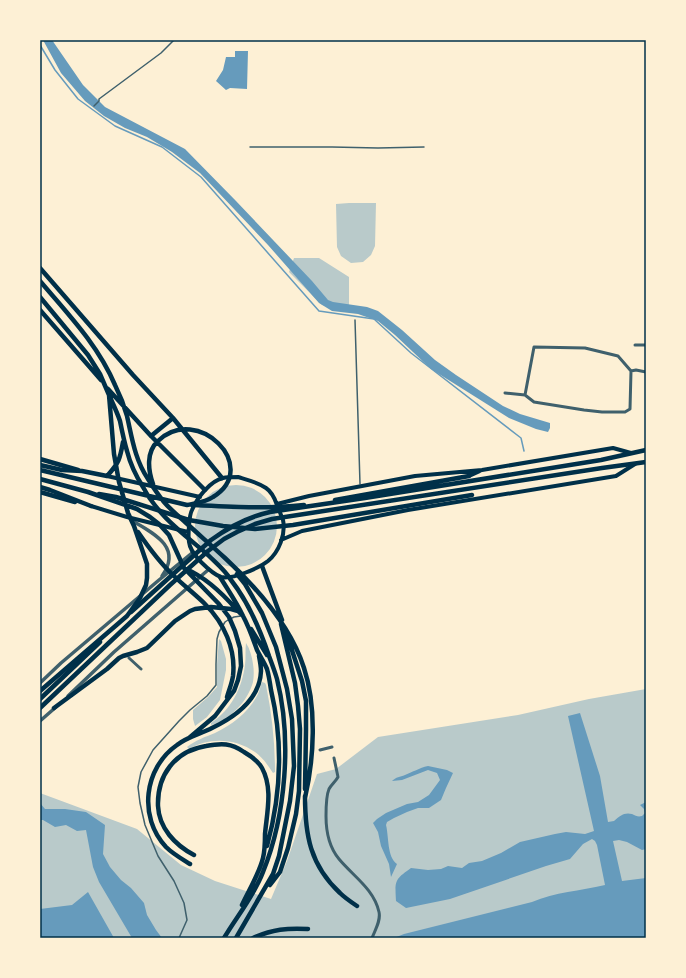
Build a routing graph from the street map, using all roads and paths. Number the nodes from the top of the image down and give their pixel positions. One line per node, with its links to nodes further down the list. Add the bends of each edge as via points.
1 (174, 40): 2 (lane, via 161,53 99,99)
2 (94, 106)
3 (250, 147): 4 (lane)
4 (424, 147)
5 (40, 268): 17 (main road)
6 (40, 281): 34 (main road, via 103,360 121,398 139,464)
7 (40, 296): 15 (main road, via 88,356)
8 (40, 310): 15 (main road)
9 (355, 320): 32 (lane)
10 (635, 345): 11 (street)
11 (646, 345)
12 (631, 372): 13 (street); 16 (street, via 630,409 625,412 602,412 534,402); 16 (street, via 618,356 585,348 534,347)
13 (646, 372)
14 (505, 392): 16 (street)
15 (112, 395): 18 (main road); 28 (main road, via 122,425 124,441 120,458); 45 (main road, via 114,458 128,513); 59 (main road, via 127,452 143,488 165,518 231,579 253,614)
16 (525, 395)
17 (173, 418): 18 (main road); 30 (main road)
18 (151, 436): 35 (main road)
19 (646, 450): 20 (main road)
20 (632, 453): 26 (main road, via 613,448); 63 (main road, via 270,512 244,520 220,533 197,551)
21 (40, 459): 27 (main road)
22 (646, 462): 23 (main road)
23 (635, 463): 40 (main road, via 616,476); 65 (main road, via 326,510 255,524 230,536 208,551)
24 (40, 465): 27 (main road)
25 (40, 470): 42 (main road)
26 (482, 470): 29 (main road); 32 (main road, via 415,476)
27 (82, 471): 28 (main road)
28 (107, 476): 39 (main road)
29 (469, 476): 42 (main road, via 303,505 237,508)
30 (222, 478): 35 (main road); 41 (main road, via 238,477 256,482 267,489)
31 (40, 479): 37 (main road)
32 (360, 486): 41 (main road)
33 (40, 487): 43 (main road)
34 (155, 490): 42 (main road, via 149,468 154,445 173,431 186,429 201,432 225,449 231,466 229,481 213,498); 49 (main road, via 165,503)
35 (205, 490): 39 (main road)
36 (40, 492): 43 (main road)
37 (88, 492): 38 (main road, via 116,497 189,520 255,529); 51 (main road, via 137,509 154,520 169,536)
38 (472, 495): 40 (main road)
39 (200, 497): 46 (main road, via 191,511)
40 (483, 497): 47 (main road, via 302,531)
41 (276, 504): 47 (main road, via 283,520)
42 (187, 505)
43 (91, 506): 44 (main road)
44 (127, 517): 46 (main road); 54 (street, via 156,535 165,545 170,562)
45 (134, 526): 62 (main road, via 147,564 148,578 140,598 126,616); 64 (main road, via 160,562 216,616 227,636 232,651 233,677)
46 (188, 532): 48 (main road, via 188,543)
47 (281, 540): 50 (main road, via 277,550)
48 (192, 553): 52 (main road); 54 (street)
49 (226, 559): 72 (main road, via 284,625 305,668 312,711 310,772); 77 (main road, via 262,613 276,646 292,719 294,766 290,802 273,874)
50 (262, 566): 53 (main road, via 235,577); 55 (main road)
51 (184, 568): 56 (main road, via 212,586); 64 (main road, via 219,604 238,639 241,666 234,691)
52 (208, 570): 53 (main road); 66 (street)
53 (220, 577): 56 (main road)
54 (159, 580): 61 (street)
55 (278, 607): 72 (main road, via 306,701); 77 (main road, via 298,706 299,791 292,833 280,872)
56 (244, 619): 57 (main road); 59 (main road); 66 (main road, via 238,611 231,609 211,607 190,611 175,621 147,648 119,658); 80 (lane, via 234,617 225,622 219,632 216,685 178,721 153,750 141,772 138,786 145,825 158,856 174,881 184,904 187,920)
57 (258, 652): 68 (main road, via 261,675 256,690 247,704 238,714); 74 (main road, via 267,669 279,746 278,786 271,830)
58 (129, 658): 60 (street)
59 (272, 665): 78 (main road, via 281,700 285,741 284,788 274,838 263,872 257,887)
60 (141, 669)
61 (40, 683)
62 (40, 691)
63 (40, 699)
64 (226, 701): 68 (main road, via 215,716)
65 (40, 708)
66 (54, 708): 67 (street)
67 (40, 721)
68 (189, 738): 75 (main road, via 174,747 161,761 150,783 148,800 153,828 158,836 174,854)
69 (332, 747): 70 (street)
70 (320, 750)
71 (334, 758): 84 (street, via 338,777 329,790 327,800 328,837 338,858 368,890 375,902 379,920)
72 (305, 798): 76 (main road, via 306,827 315,859 332,885)
73 (194, 855): 74 (main road, via 169,836 164,827 158,812 160,787 166,771 179,756 199,747 228,744 254,758 265,775 268,794)
74 (263, 858): 78 (main road)
75 (190, 864)
76 (357, 906)
77 (254, 907): 82 (main road)
78 (233, 923): 81 (main road)
79 (308, 929): 83 (main road, via 282,928)
80 (179, 938)
81 (224, 938)
82 (236, 938)
83 (253, 938)
84 (372, 938)

